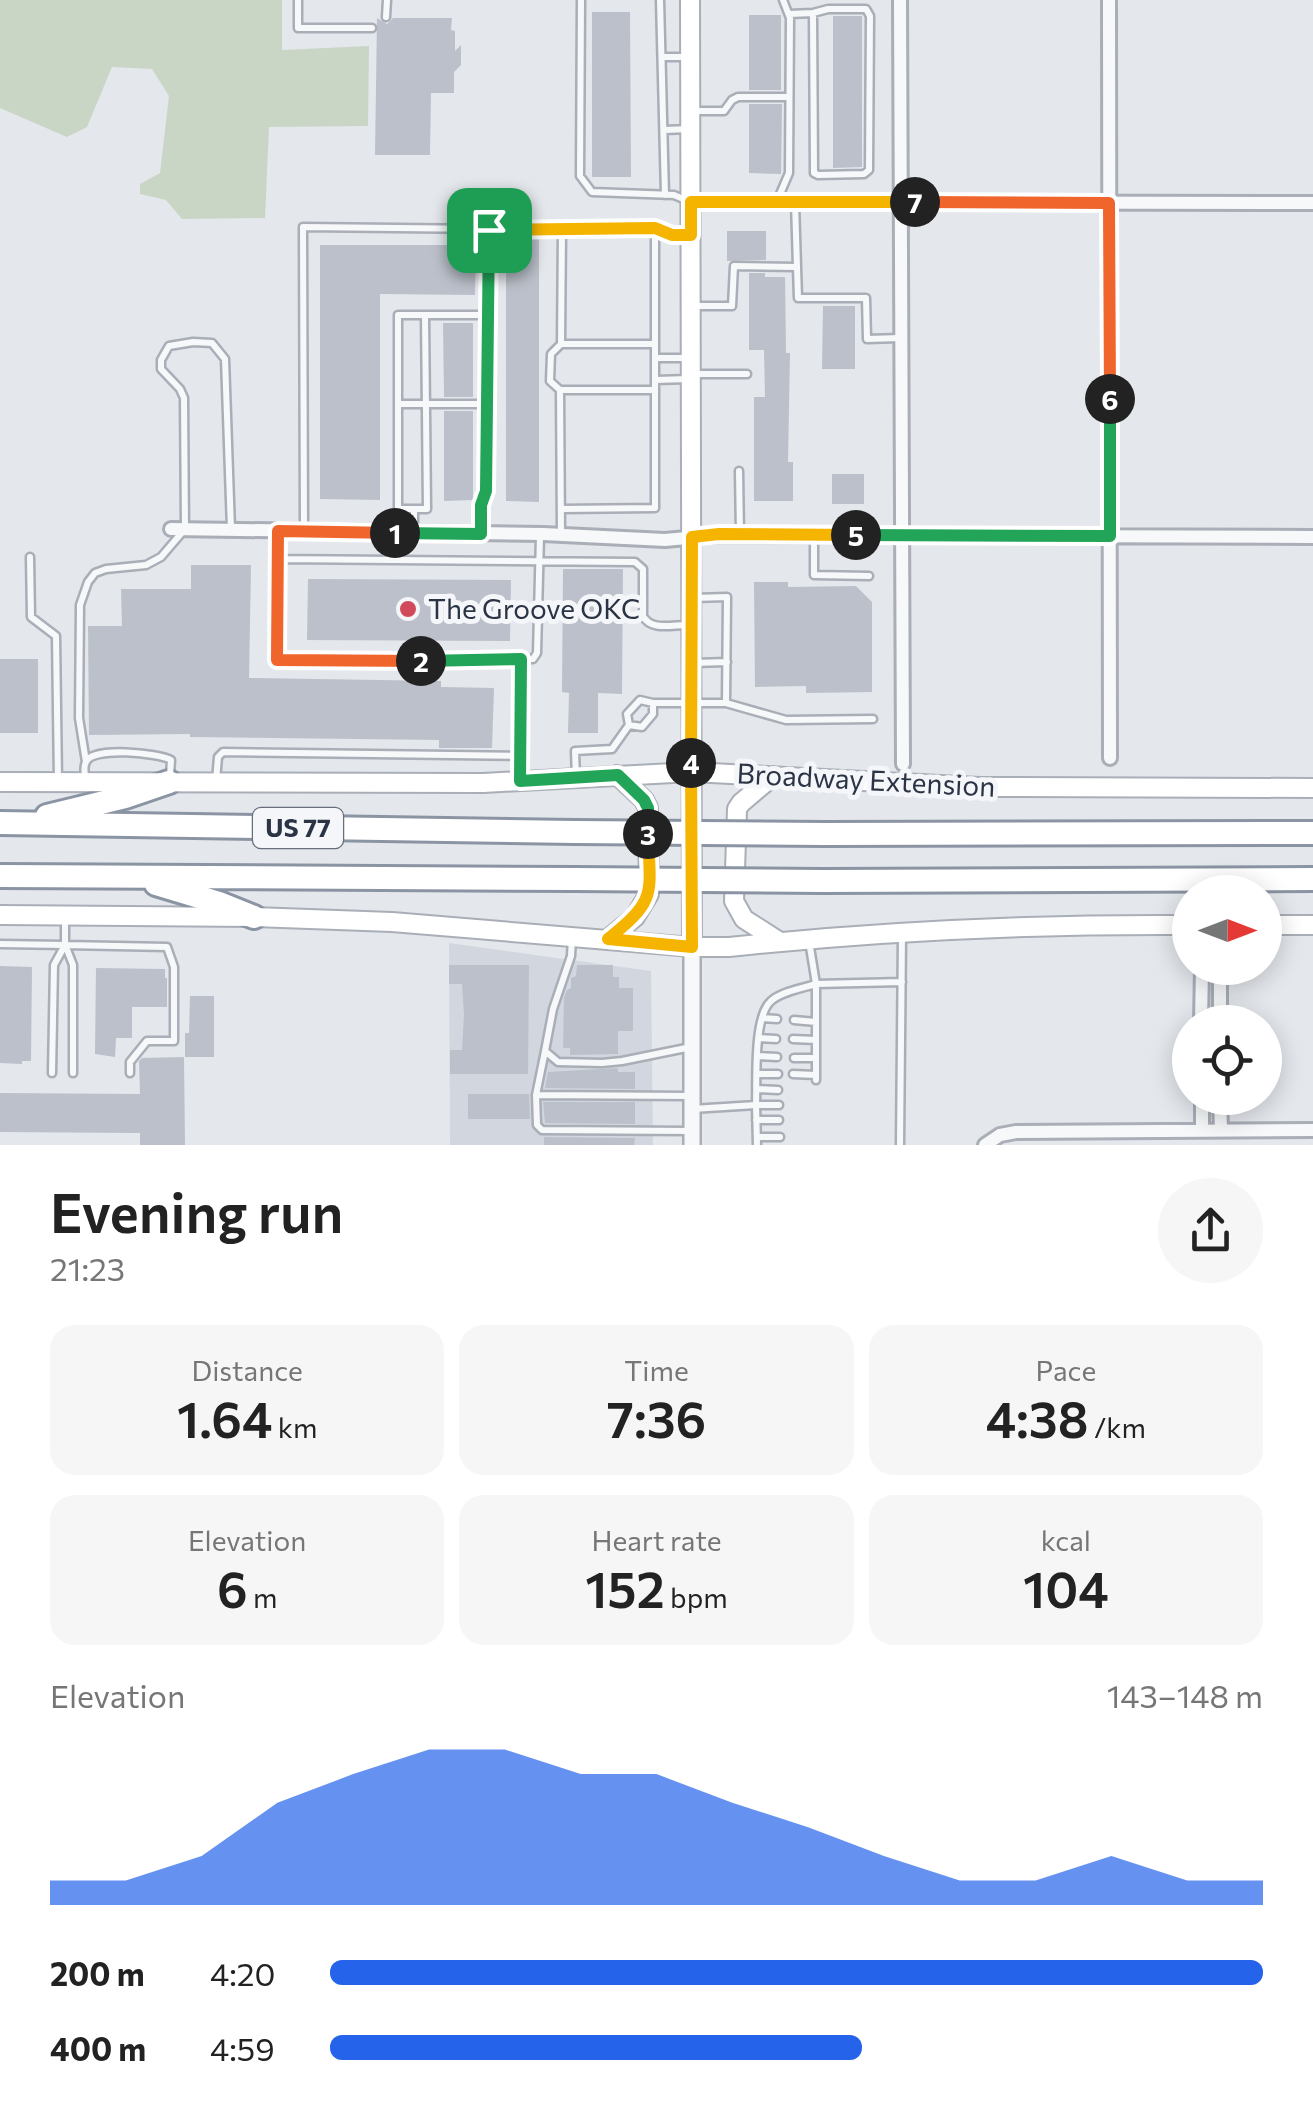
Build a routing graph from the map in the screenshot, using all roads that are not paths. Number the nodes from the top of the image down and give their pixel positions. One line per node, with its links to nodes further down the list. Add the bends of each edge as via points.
1 (298, 0): 13 (lane, via 298,28)
2 (387, 0): 12 (lane)
3 (581, 0): 19 (lane, via 580,176 592,192)
4 (660, 0): 15 (lane)
5 (690, 0): 14 (main road)
6 (782, 0): 11 (lane)
7 (900, 0): 23 (street)
8 (1109, 0): 24 (street)
9 (828, 4): 10 (lane); 10 (lane, via 866,9 870,16 864,174 814,173)
10 (813, 13): 11 (lane)
11 (789, 14): 16 (lane)
12 (386, 17)
13 (372, 28)
14 (690, 56): 15 (lane); 17 (main road)
15 (662, 57): 18 (lane)
16 (790, 97): 17 (lane, via 738,97 724,111); 21 (lane, via 789,173)
17 (690, 120): 18 (lane); 22 (main road)
18 (664, 130): 19 (lane)
19 (665, 195): 22 (lane)
20 (795, 200): 21 (street); 23 (street); 30 (lane)
21 (777, 201): 22 (street)
22 (691, 202): 29 (main road)
23 (902, 202): 24 (street); 34 (street)
24 (1109, 203): 25 (street); 60 (street)
25 (1313, 203)
26 (655, 228): 27 (lane); 29 (lane); 36 (lane)
27 (562, 229): 28 (lane); 35 (lane)
28 (489, 230): 33 (lane); 52 (lane, via 303,227)
29 (691, 235): 31 (main road)
30 (797, 266): 31 (lane, via 734,266 732,306); 34 (lane, via 798,298 866,298 867,340)
31 (691, 306): 38 (main road)
32 (425, 315): 33 (lane); 43 (lane, via 398,315); 44 (lane)
33 (489, 315): 45 (lane)
34 (902, 338): 59 (street)
35 (561, 344): 36 (lane); 41 (lane, via 551,354 550,381)
36 (655, 344): 37 (lane)
37 (655, 358): 38 (lane); 40 (lane)
38 (691, 370): 39 (lane); 40 (lane); 61 (main road)
39 (747, 374)
40 (655, 380): 42 (lane)
41 (560, 390): 42 (lane); 48 (lane)
42 (655, 390): 48 (lane, via 655,508)
43 (398, 404): 44 (lane); 47 (lane, via 398,510)
44 (426, 404): 45 (lane); 47 (lane, via 427,509)
45 (488, 404): 54 (lane)
46 (739, 471): 57 (lane)
47 (414, 509): 53 (lane)
48 (561, 510): 56 (lane)
49 (178, 529): 50 (street); 50 (lane, via 184,398 161,360 168,346 193,342 212,343 225,360); 79 (lane, via 160,557 106,569 88,582 80,605 79,718)
50 (231, 530): 51 (street)
51 (278, 531): 52 (street); 64 (lane)
52 (304, 532): 53 (street)
53 (414, 533): 54 (street)
54 (481, 534): 55 (street)
55 (540, 534): 56 (street); 65 (lane)
56 (561, 535): 61 (street)
57 (740, 535): 58 (street); 61 (street)
58 (814, 535): 59 (street); 66 (lane, via 814,575)
59 (902, 536): 60 (street); 80 (street)
60 (1110, 536): 62 (street); 78 (street)
61 (692, 537): 67 (main road)
62 (1313, 537)
63 (30, 557): 87 (lane, via 31,617 56,636)
64 (278, 559): 65 (lane); 69 (lane, via 277,660)
65 (539, 561): 68 (lane, via 636,562 646,622); 69 (lane, via 537,654)
66 (868, 576)
67 (692, 598): 68 (main road); 71 (lane, via 727,596)
68 (692, 624): 70 (main road)
69 (521, 659): 77 (lane)
70 (692, 662): 71 (lane); 72 (main road)
71 (727, 662): 74 (lane)
72 (691, 702): 73 (lane); 74 (lane); 81 (main road)
73 (653, 703): 76 (lane, via 654,714 642,727); 76 (lane, via 640,700 627,714)
74 (726, 703): 75 (lane, via 786,720)
75 (873, 719)
76 (629, 725): 84 (lane, via 612,748 575,751)
77 (520, 756): 85 (lane); 90 (lane, via 223,752)
78 (1110, 758)
79 (86, 762): 88 (lane); 89 (lane, via 101,753 158,754 171,760)
80 (902, 764)
81 (692, 772): 82 (main road, Broadway Extension); 83 (main road, Broadway Extension); 110 (main road)
82 (618, 775): 84 (main road, Broadway Extension); 105 (main road, via 648,808 650,894 636,918)
83 (774, 776): 91 (main road, Broadway Extension, via 979,787); 107 (main road, via 737,810 734,901 744,918)
84 (576, 778): 85 (main road, Broadway Extension)
85 (520, 781): 90 (main road, Broadway Extension)
86 (0, 782): 87 (main road, Broadway Extension)
87 (58, 782): 88 (main road, Broadway Extension)
88 (85, 782): 89 (main road, Broadway Extension)
89 (169, 782): 90 (main road, Broadway Extension); 92 (highway)
90 (216, 783)
91 (1313, 788)
92 (11, 823): 93 (highway, Broadway Extension / US 77, bridge)
93 (1313, 833)
94 (0, 876): 95 (highway, US 77)
95 (134, 877): 96 (highway, US 77, bridge); 99 (highway)
96 (1313, 878)
97 (0, 916): 98 (main road)
98 (66, 916): 99 (main road); 109 (lane)
99 (254, 918): 104 (main road)
100 (1172, 924): 103 (main road)
101 (1282, 924): 102 (main road)
102 (1313, 925)
103 (902, 932): 106 (main road); 111 (lane)
104 (572, 936): 105 (main road); 122 (lane)
105 (608, 939): 110 (main road)
106 (808, 939): 107 (main road); 112 (lane)
107 (780, 942): 110 (main road)
108 (0, 944): 109 (lane)
109 (65, 946): 127 (lane, via 54,965); 128 (lane, via 74,965); 129 (lane, via 167,947 174,967 174,1041 147,1040 130,1062)
110 (692, 947): 121 (street)
111 (902, 982): 112 (lane); 149 (lane)
112 (816, 984): 113 (lane, via 773,998); 116 (lane)
113 (762, 1018): 114 (lane); 117 (lane)
114 (777, 1019)
115 (794, 1020): 116 (lane)
116 (816, 1022): 120 (lane)
117 (759, 1038): 118 (lane); 123 (lane)
118 (776, 1038)
119 (792, 1038): 120 (lane)
120 (816, 1040): 126 (lane)
121 (692, 1047): 122 (lane, via 602,1063 558,1062); 136 (street)
122 (545, 1051): 135 (lane)
123 (758, 1056): 124 (lane); 130 (lane)
124 (777, 1057)
125 (794, 1058): 126 (lane)
126 (816, 1058): 132 (lane, via 816,1077)
127 (52, 1073)
128 (72, 1073)
129 (130, 1073)
130 (757, 1074): 131 (lane); 133 (lane)
131 (778, 1074)
132 (793, 1074)
133 (757, 1090): 134 (lane); 137 (lane)
134 (778, 1090)
135 (536, 1095): 136 (lane); 147 (lane, via 536,1125 542,1130)
136 (692, 1102): 137 (lane); 147 (street)
137 (756, 1105): 138 (lane); 141 (lane)
138 (779, 1106)
139 (1202, 1115): 143 (street)
140 (1220, 1115): 144 (street)
141 (756, 1120): 142 (lane); 148 (lane)
142 (779, 1120)
143 (1202, 1130): 144 (street); 150 (street, via 1016,1132)
144 (1220, 1130): 145 (street)
145 (1313, 1130)
146 (780, 1137): 148 (lane)
147 (692, 1138)
148 (757, 1141)
149 (900, 1145)
150 (985, 1145)

